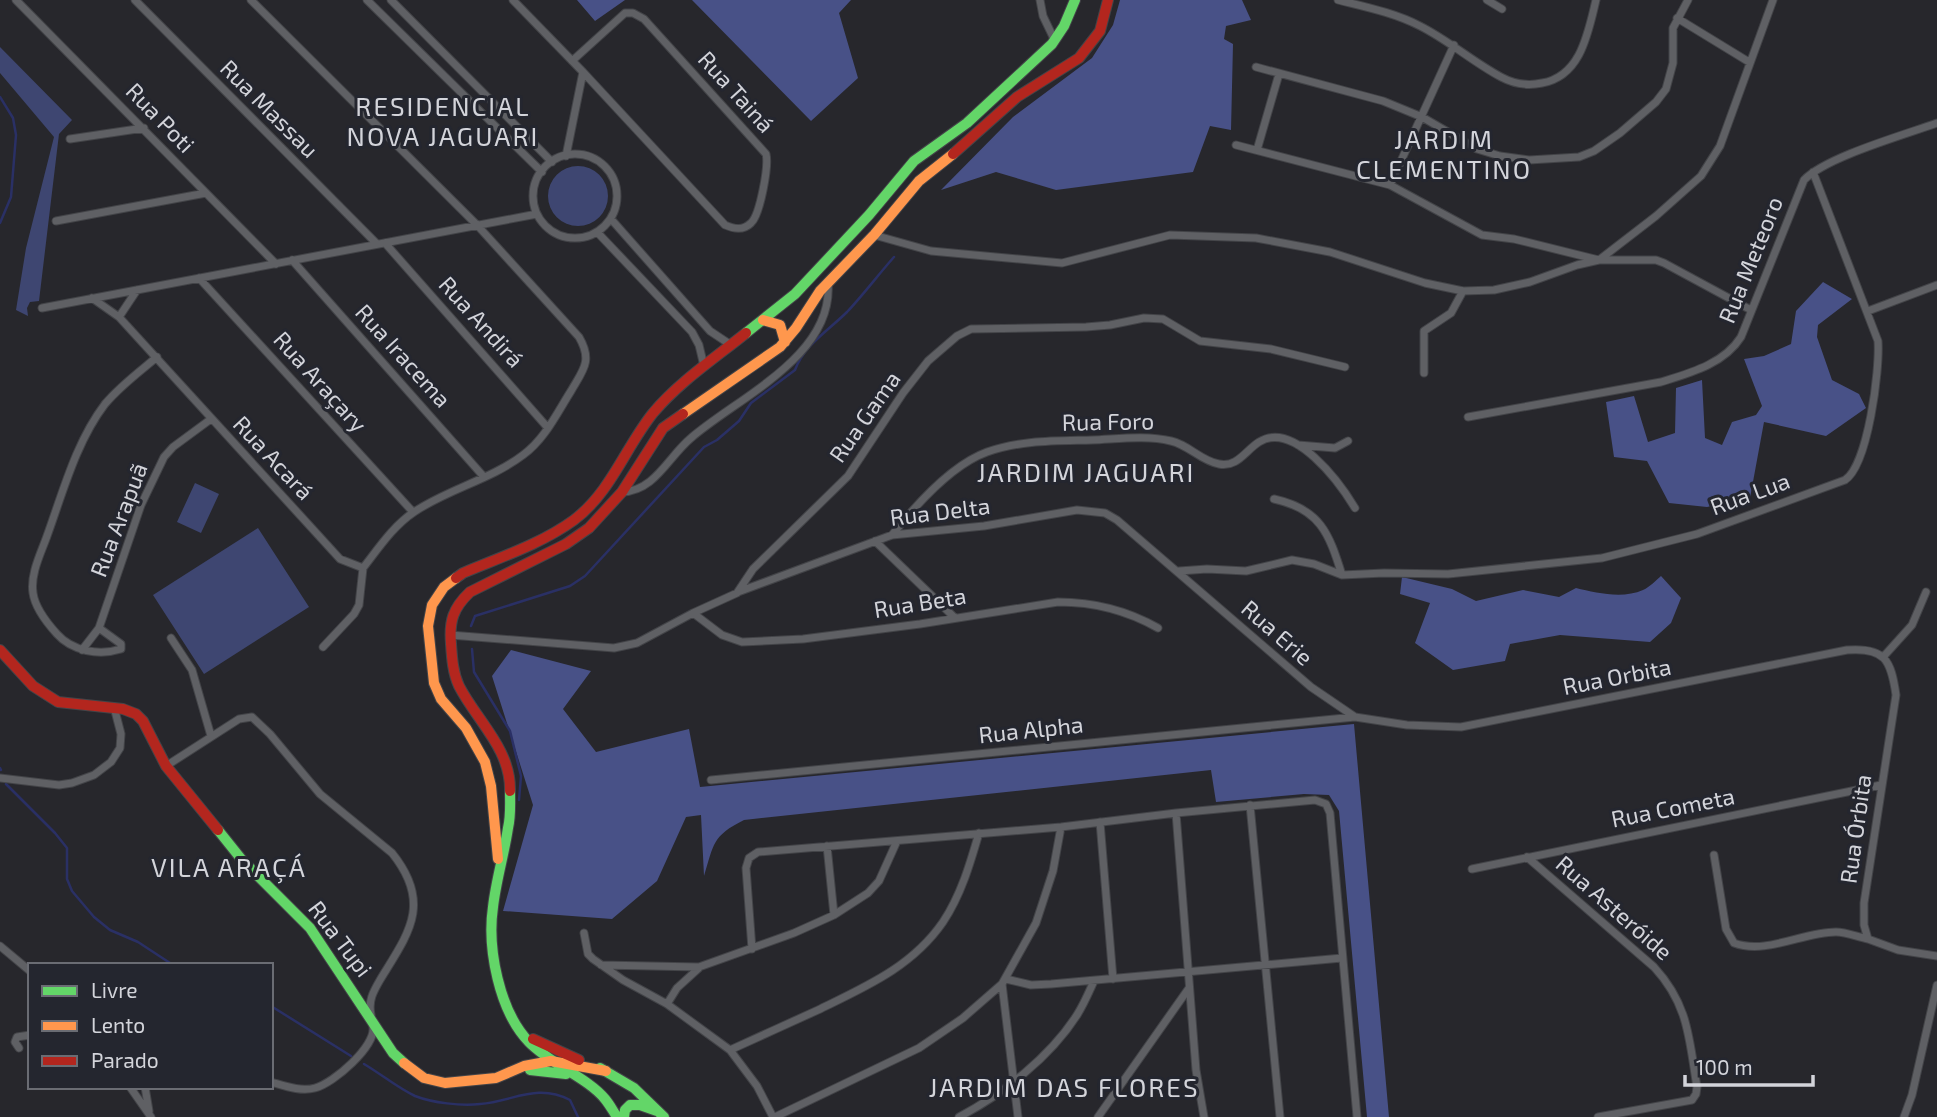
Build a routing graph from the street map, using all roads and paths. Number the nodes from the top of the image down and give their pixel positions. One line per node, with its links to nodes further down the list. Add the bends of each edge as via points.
1 (16, 0): 28 (street, Rua Poti)
2 (135, 0): 46 (street, Rua Massau)
3 (251, 0): 43 (street)
4 (367, 0): 20 (street)
5 (391, 0): 17 (street)
6 (513, 0): 21 (street)
7 (1040, 0): 18 (street)
8 (1075, 0): 18 (main road)
9 (1338, 0): 19 (street, via 1400,17)
10 (1487, 0): 15 (street)
11 (1596, 0): 19 (street, via 1582,50 1563,76 1553,81 1513,82)
12 (1688, 0): 16 (street)
13 (1773, 0): 22 (street)
14 (1107, 1): 37 (main road, via 1100,32 1079,58 1017,97)
15 (1502, 9)
16 (1677, 18): 22 (street); 26 (street, via 1672,38 1674,63 1666,89 1620,134 1579,157 1529,160 1500,156 1477,149)
17 (430, 39): 20 (street); 33 (street)
18 (1055, 41): 34 (main road, via 967,123)
19 (1454, 45): 26 (street)
20 (418, 51): 35 (street)
21 (572, 61): 24 (street); 24 (street, Rua Tainá, via 625,13 644,19 766,154 766,174 750,224 734,229 726,225)
22 (1749, 62): 48 (street, via 1720,146 1701,176)
23 (1256, 67): 25 (street)
24 (583, 72): 32 (street)
25 (1279, 74): 26 (street, via 1383,101); 31 (street)
26 (1422, 117): 38 (street)
27 (1937, 123): 36 (street)
28 (144, 128): 29 (street); 39 (street, Rua Poti)
29 (70, 139)
30 (1236, 145): 31 (street)
31 (1257, 150): 38 (street)
32 (566, 156): 33 (street); 41 (street, via 590,158 610,172 617,195)
33 (552, 162): 35 (street)
34 (906, 169): 37 (main road); 60 (main road, via 795,294)
35 (542, 172): 40 (street, via 534,192)
36 (1813, 172): 57 (street, Rua Meteoro, via 1802,184); 58 (street, Rua Lua)
37 (919, 181): 45 (main road)
38 (1390, 185): 48 (street, via 1482,235)
39 (206, 193): 42 (street); 49 (street, Rua Poti)
40 (537, 214): 43 (street); 44 (street, via 563,236 587,237)
41 (611, 219): 44 (street); 62 (street, via 710,331)
42 (56, 221)
43 (477, 225): 46 (street); 71 (street, via 586,348 584,369)
44 (597, 232): 64 (street, via 692,332)
45 (874, 235): 51 (main road); 54 (street, via 931,251 1062,263 1170,235 1256,237 1331,252)
46 (381, 244): 47 (street); 71 (street, Rua Andirá)
47 (292, 260): 49 (street); 74 (street, Rua Iracema)
48 (1599, 260): 54 (street, via 1530,282); 57 (street, via 1656,260)
49 (275, 264): 50 (street)
50 (199, 278): 53 (street); 78 (street, Rua Araçary)
51 (828, 282): 61 (main road); 75 (street, via 829,298 804,349 751,395 688,439 643,488)
52 (1937, 285): 58 (street)
53 (137, 290): 55 (street); 59 (street)
54 (1463, 291): 66 (street, via 1451,313 1424,331)
55 (92, 298): 56 (street); 59 (street, Rua Acará)
56 (42, 308)
57 (1751, 310): 69 (street, Rua Meteoro, via 1741,337 1728,354 1687,374)
58 (1868, 312): 83 (street, Rua Lua, via 1878,341 1878,370 1863,453 1845,480 1697,534 1602,558 1480,572)
59 (119, 317): 63 (street, Rua Acará)
60 (763, 320): 61 (main road, via 779,324); 62 (main road)
61 (785, 342): 68 (main road)
62 (731, 345): 64 (main road)
63 (157, 357): 70 (street, Rua Acará); 96 (street, via 115,394 93,423 69,473 35,572 33,596 39,609 64,641)
64 (704, 366): 67 (main road)
65 (1345, 367): 85 (street, Rua Gama, via 1271,349 1200,341 1163,319 1086,327 971,330 928,361 848,476 753,569)
66 (1424, 373)
67 (669, 395): 68 (main road, via 673,409); 86 (main road, via 650,416 603,492 575,519 542,540 463,573 444,587)
68 (684, 412): 75 (main road, via 660,432)
69 (1468, 417)
70 (211, 419): 81 (street, Rua Acará, via 340,559); 90 (street, Rua Arapuã, via 164,457 141,505)
71 (548, 428): 74 (street, via 524,455)
72 (1348, 441): 73 (street, via 1335,448)
73 (1296, 444): 77 (street, via 1327,470); 79 (street, Rua Foro, via 1267,438 1239,460 1224,465 1173,441 1158,439 1070,440 1005,447 973,459 947,478)
74 (484, 477): 78 (street)
75 (622, 492): 87 (main road, via 589,528 470,592)
76 (1274, 499): 83 (street, via 1301,508 1326,531)
77 (1354, 508)
78 (413, 512): 81 (street)
79 (891, 535): 80 (street, Rua Delta); 82 (street, Rua Delta, via 1094,510 1117,520)
80 (875, 541): 85 (street, Rua Delta); 89 (street)
81 (363, 568): 94 (street, via 359,605)
82 (1179, 571): 83 (street, via 1246,571 1292,560); 101 (street, Rua Erie, via 1304,681)
83 (1342, 575)
84 (1926, 592): 97 (street, via 1912,625)
85 (737, 593): 88 (street, Rua Gama)
86 (432, 605): 87 (main road, via 447,603); 99 (main road, via 428,635)
87 (453, 613): 92 (main road)
88 (693, 613): 89 (street, Rua Beta, via 722,635 742,642 803,639); 92 (street, Rua Gama, via 637,643 614,648)
89 (956, 618): 91 (street, Rua Beta, via 1058,601 1079,602 1142,618)
90 (99, 628): 96 (street, Rua Arapuã); 96 (street, via 122,648)
91 (1158, 628)
92 (450, 635): 98 (main road)
93 (171, 638): 102 (street, via 192,670)
94 (323, 647)
95 (0, 650): 100 (main road, Rua Tupi, via 33,686 58,702)
96 (82, 650)
97 (1884, 656): 101 (street, Rua Orbita, via 1865,649 1847,650 1461,727); 106 (street, Rua Órbita, via 1896,695)
98 (453, 669): 99 (main road, via 444,676); 116 (main road, via 465,698 501,750 510,785 509,826)
99 (433, 672): 116 (main road, via 441,699 466,728 485,762)
100 (114, 707): 103 (main road, Rua Tupi, via 143,721); 104 (street, via 120,748 94,775 59,785)
101 (1355, 717): 105 (street, Rua Alpha)
102 (211, 736): 103 (street); 136 (street, via 239,719 256,720 320,794 400,863 413,895 414,913 370,999)
103 (166, 766): 136 (main road, Rua Tupi, via 242,860 310,928)
104 (0, 778)
105 (711, 780)
106 (1881, 785): 115 (street, Rua Cometa); 120 (street, Rua Órbita, via 1864,903)
107 (1250, 805): 108 (street); 124 (street, via 1315,800 1328,808); 126 (street)
108 (1176, 813): 109 (street); 129 (street)
109 (1100, 822): 110 (street); 130 (street)
110 (1061, 827): 111 (street); 131 (street, via 1036,922)
111 (979, 833): 112 (street); 140 (street, via 964,883 945,919 903,965)
112 (897, 841): 113 (street); 118 (street, via 879,881)
113 (827, 846): 118 (street); 122 (street, via 758,852 749,858)
114 (1714, 855): 120 (street, via 1726,929 1734,943 1771,944 1834,932)
115 (1527, 857): 117 (street, Rua Cometa); 161 (street, Rua Asteróide, via 1654,967 1683,1012 1697,1087 1692,1100)
116 (499, 866): 138 (main road, via 492,910 493,947 500,989)
117 (1472, 869)
118 (834, 915): 122 (street)
119 (584, 933): 125 (street, via 589,956)
120 (1868, 939): 123 (street, via 1898,950)
121 (0, 946): 128 (street)
122 (752, 949): 127 (street)
123 (1937, 956)
124 (1342, 958): 126 (street); 160 (street)
125 (600, 965): 127 (street); 135 (street)
126 (1267, 965): 129 (street); 159 (street)
127 (699, 967): 135 (street)
128 (28, 969)
129 (1189, 973): 130 (street); 134 (street)
130 (1113, 979): 132 (street)
131 (1004, 981): 132 (street, via 1031,985); 147 (street); 154 (street, via 964,1018 919,1048)
132 (1094, 981): 147 (street, via 1064,1032)
133 (1937, 985): 162 (street)
134 (1189, 988): 157 (street); 158 (street)
135 (667, 1004): 140 (street)
136 (373, 1021): 144 (main road, Rua Tupi, via 393,1053 424,1078 466,1083); 146 (street, via 374,1035 369,1042 342,1073 325,1084 303,1089)
137 (28, 1035): 139 (street, via 17,1037)
138 (523, 1035): 141 (main road); 142 (main road, via 530,1051 530,1061); 143 (main road)
139 (19, 1048)
140 (730, 1050): 154 (street)
141 (551, 1061): 142 (main road, Rua Tupi); 143 (main road); 145 (main road)
142 (524, 1066): 144 (main road, Rua Tupi)
143 (606, 1071): 150 (main road)
144 (510, 1074): 145 (main road, via 547,1070)
145 (570, 1075): 152 (main road, via 599,1093)
146 (273, 1082)
147 (1013, 1082): 155 (street); 156 (street)
148 (131, 1089): 151 (street)
149 (145, 1089): 151 (street)
150 (662, 1114): 153 (main road, via 630,1104)
151 (150, 1116)
152 (617, 1117)
153 (624, 1117)
154 (774, 1117)
155 (959, 1117)
156 (1018, 1117)
157 (1098, 1117)
158 (1204, 1117)
159 (1280, 1117)
160 (1357, 1117)
161 (1598, 1117)
162 (1904, 1117)

